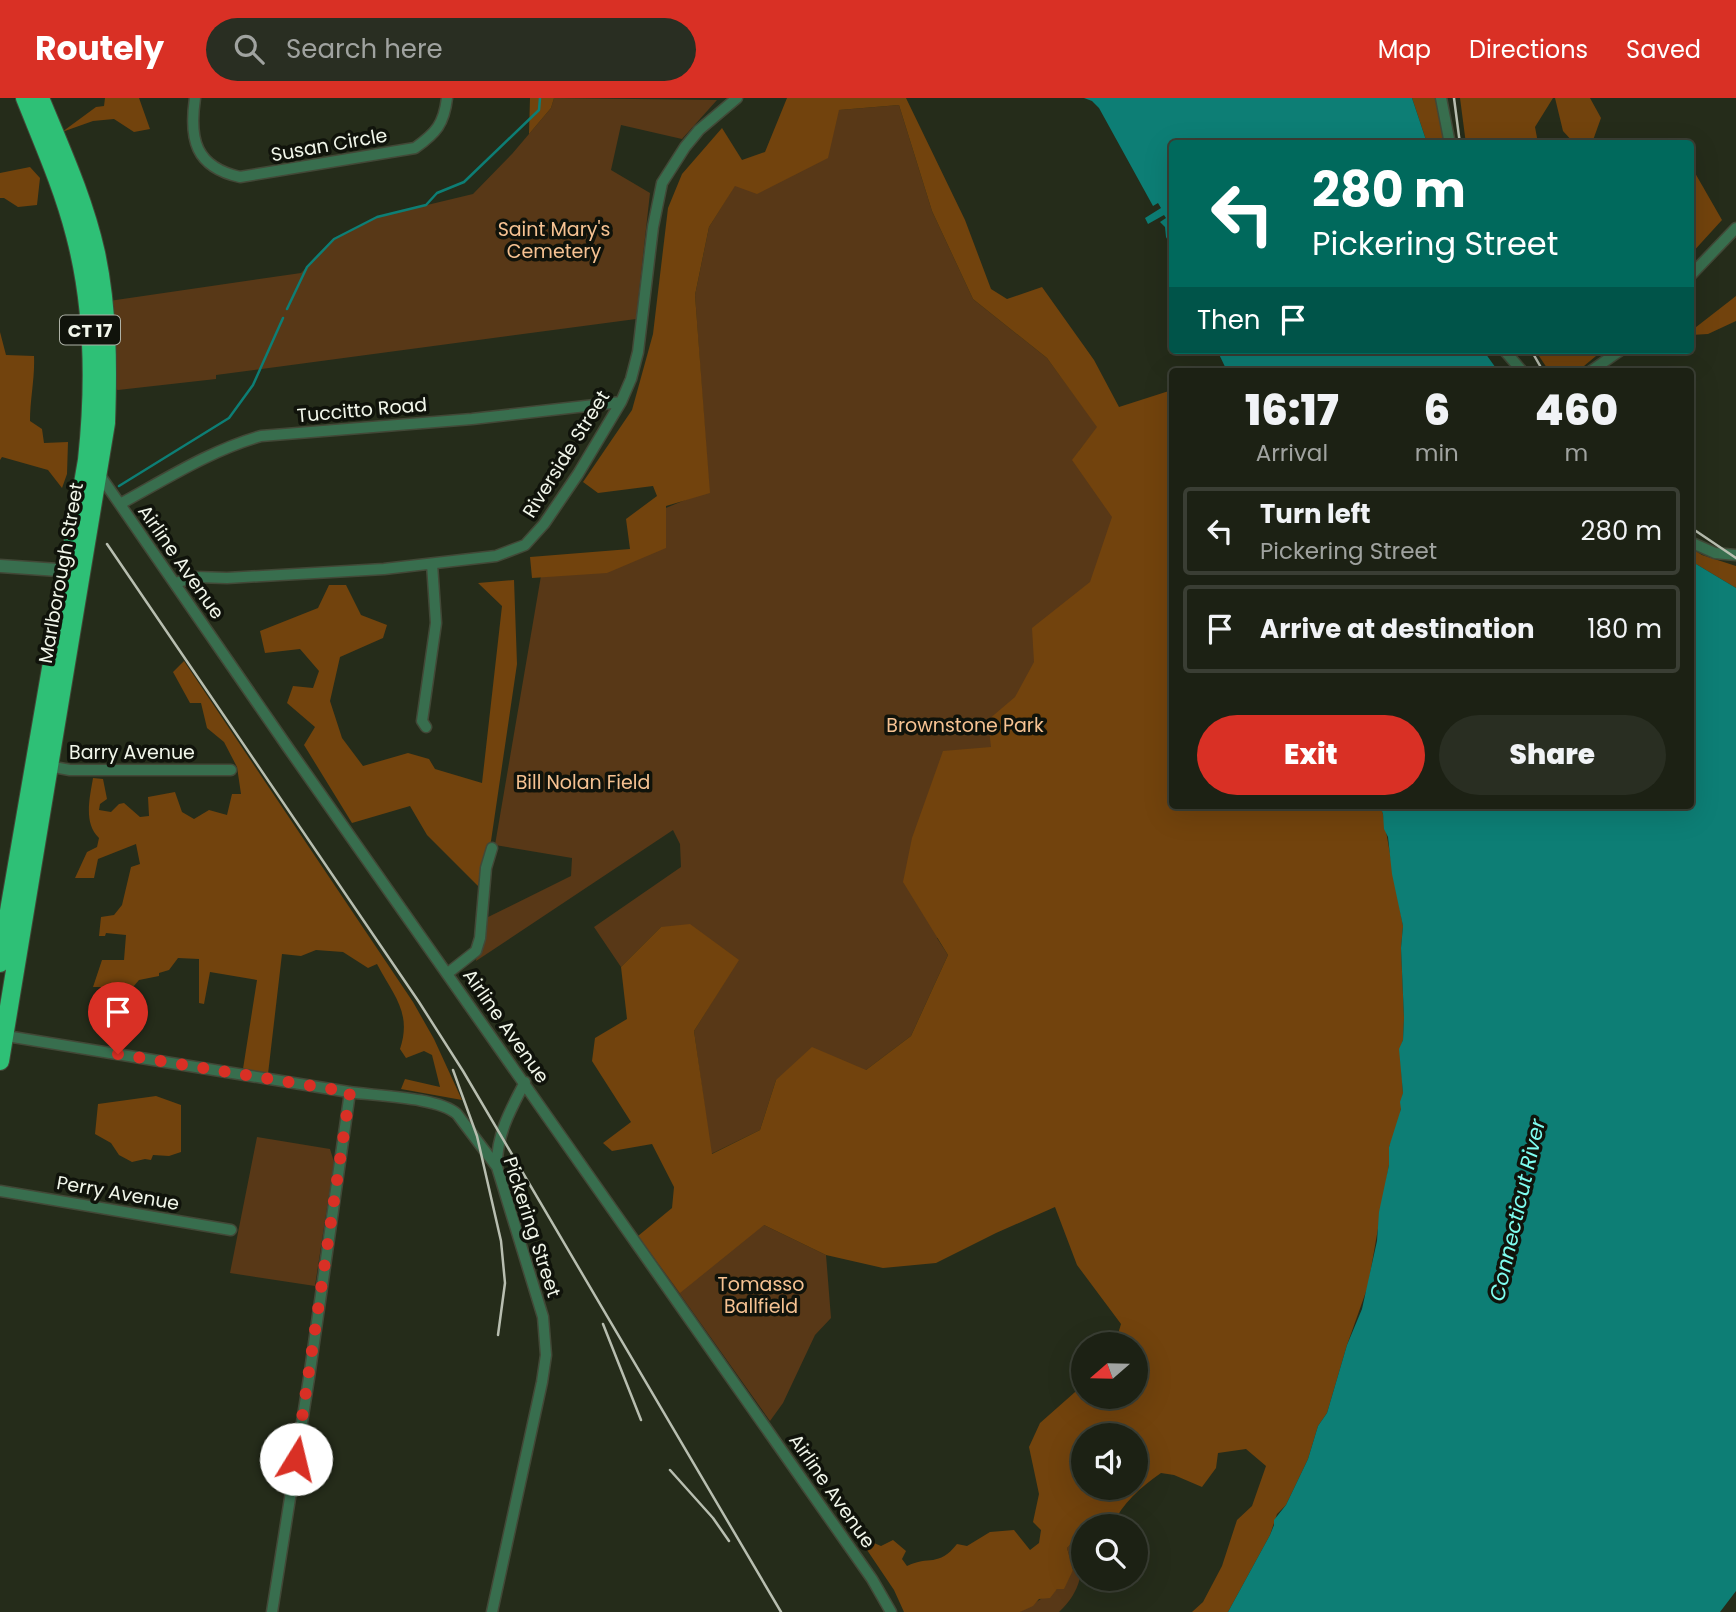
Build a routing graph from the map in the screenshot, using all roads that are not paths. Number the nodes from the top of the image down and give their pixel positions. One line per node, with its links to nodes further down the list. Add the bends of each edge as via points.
1 (25, 98): 15 (highway, Marlborough Street / CT 17, via 65,201 83,274 93,381)
2 (40, 98): 15 (highway, Marlborough Street / CT 17, via 76,186 99,272 108,380 106,424)
3 (195, 98): 4 (street, Susan Circle, via 191,123 197,148 223,173 240,177 415,148 431,137 444,117)
4 (447, 98)
5 (737, 98): 14 (street, Riverside Street, via 685,146 663,183 638,352)
6 (1441, 98): 7 (street)
7 (1449, 140)
8 (1736, 228): 9 (street)
9 (1694, 272)
10 (1507, 354): 12 (street)
11 (1615, 354): 13 (street)
12 (1519, 368)
13 (1595, 368)
14 (621, 402): 16 (street, Tuccitto Road, via 261,436 234,443); 19 (street, Riverside Street, via 571,484 525,545 496,556)
15 (92, 473): 16 (street, Airline Avenue); 21 (highway, Marlborough Street / CT 17)
16 (120, 504): 22 (street, Airline Avenue)
17 (1694, 543): 18 (street, via 1716,553)
18 (1736, 555)
19 (432, 564): 22 (street, Riverside Street, via 227,579 195,577); 23 (street, via 436,623 422,716)
20 (0, 566): 21 (street)
21 (75, 571): 24 (highway, Marlborough Street / CT 17)
22 (175, 583): 29 (street, Airline Avenue)
23 (426, 727)
24 (42, 765): 25 (street, Barry Avenue, via 70,770); 27 (highway, Marlborough Street / CT 17)
25 (231, 770)
26 (492, 848): 29 (street, via 476,951)
27 (15, 878): 28 (highway, Marlborough Street / CT 17); 30 (highway, Marlborough Street / CT 17)
28 (0, 963)
29 (448, 974): 32 (street, Airline Avenue)
30 (2, 1035): 31 (highway, Marlborough Street / CT 17); 33 (street, Pickering Street)
31 (0, 1061)
32 (525, 1082): 34 (street); 41 (street, Airline Avenue)
33 (350, 1092): 35 (street, Pickering Street, via 441,1105 457,1114); 39 (street)
34 (500, 1133): 35 (street); 36 (street)
35 (475, 1137): 36 (street, Pickering Street)
36 (497, 1167): 40 (street, Pickering Street, via 542,1317 546,1356)
37 (0, 1191): 38 (street, Perry Avenue)
38 (231, 1230)
39 (272, 1612)
40 (492, 1612)
41 (891, 1612)

